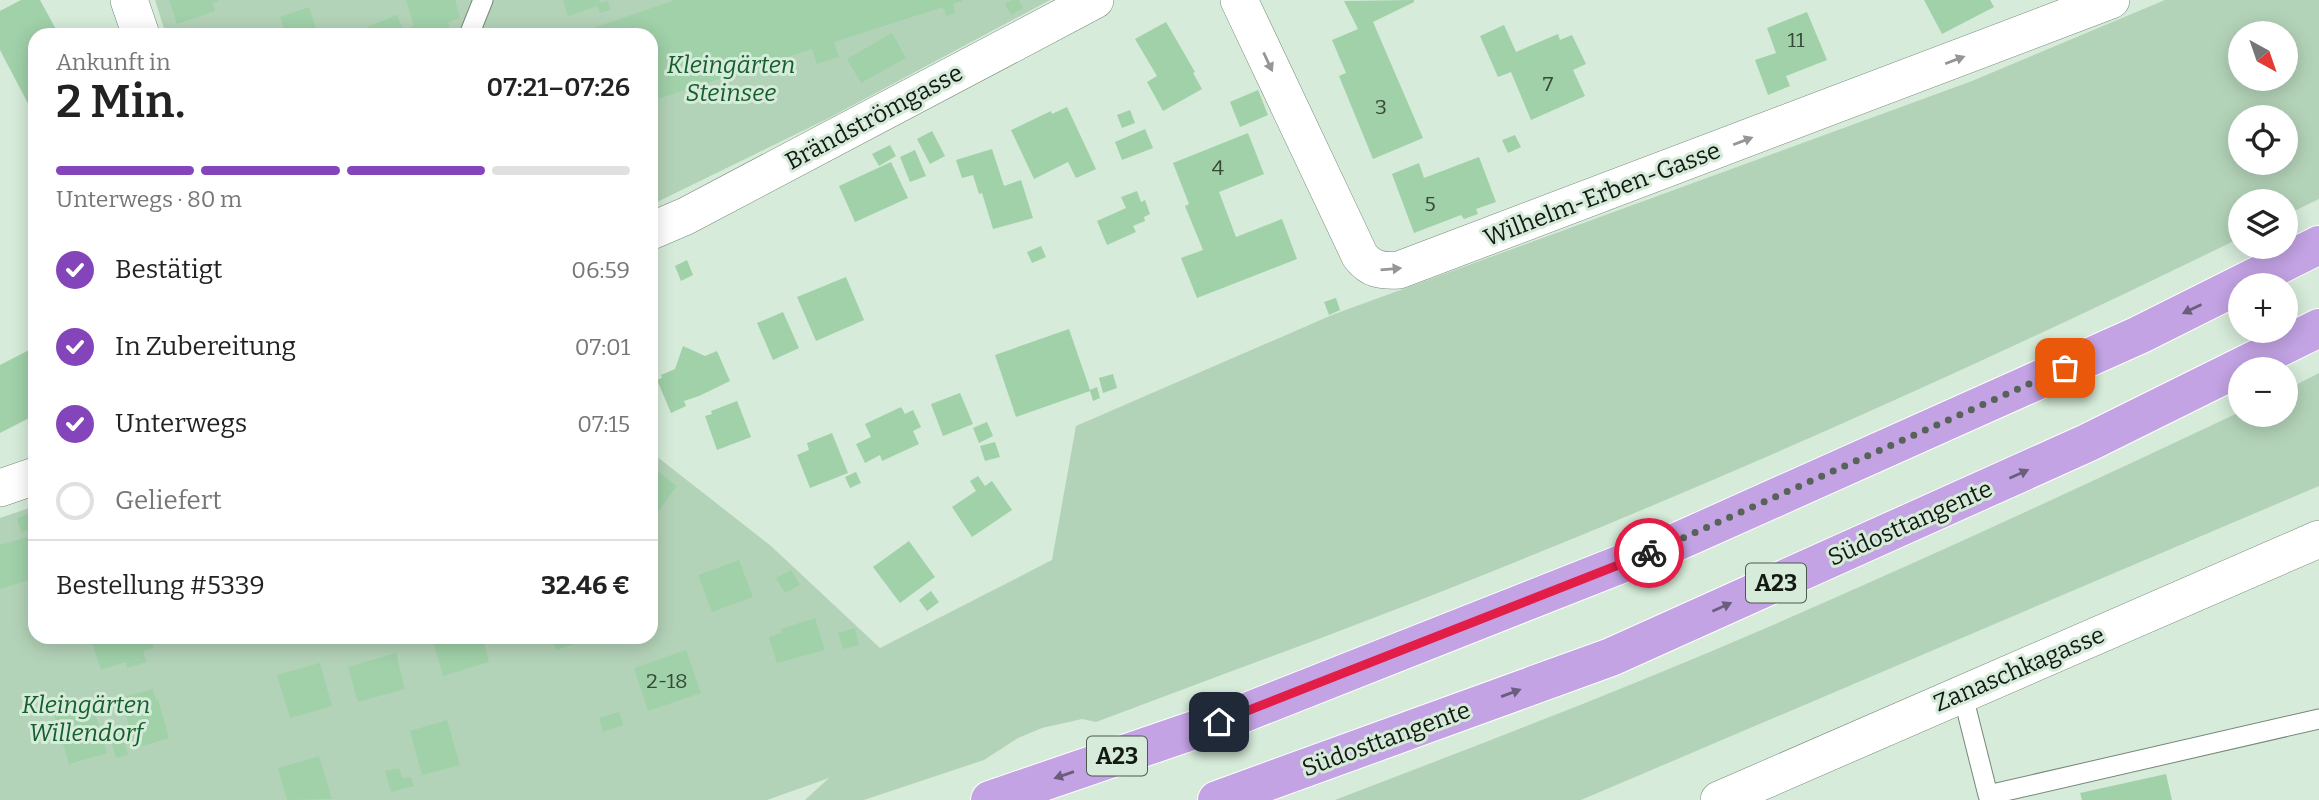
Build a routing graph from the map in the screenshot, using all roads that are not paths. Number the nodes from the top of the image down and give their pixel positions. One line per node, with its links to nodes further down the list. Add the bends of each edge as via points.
1 (129, 0): 6 (street)
2 (483, 0): 7 (lane)
3 (1095, 0): 8 (street, Brändströmgasse)
4 (1239, 0): 5 (street, Wilhelm-Erben-Gasse, one-way to 5, via 1360,256 1376,270 1386,271 1399,270)
5 (2111, 0)
6 (139, 28)
7 (472, 28)
8 (658, 229)
9 (2319, 246): 16 (highway, A23, one-way to 16, via 2139,335 1672,544 1244,713)
10 (2319, 328): 17 (highway, Südosttangente / A23, one-way to 10, via 1611,657 2087,443)
11 (28, 478): 12 (street)
12 (0, 488)
13 (2319, 538): 14 (street, Zanaschkagasse)
14 (1962, 692): 15 (lane, via 1988,795); 18 (street, Zanaschkagasse)
15 (2319, 719)
16 (990, 800)
17 (1217, 800)
18 (1719, 800)

